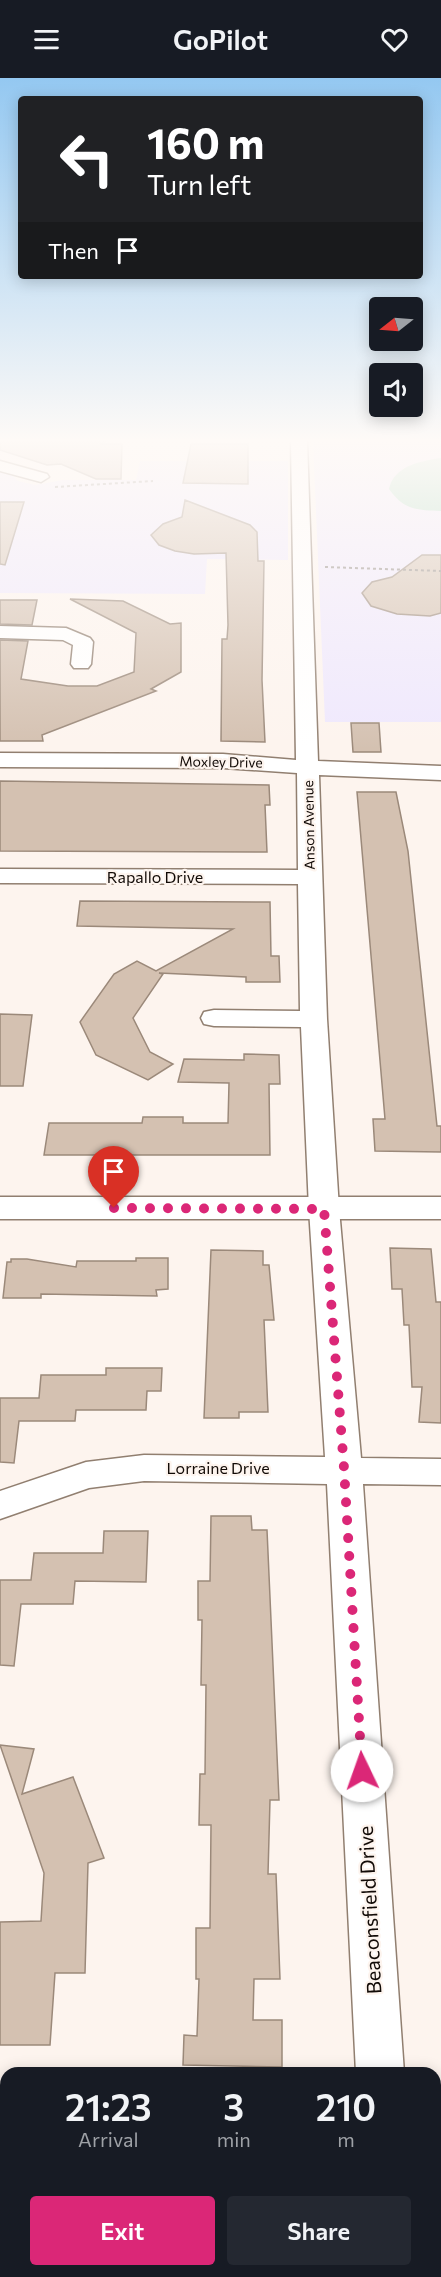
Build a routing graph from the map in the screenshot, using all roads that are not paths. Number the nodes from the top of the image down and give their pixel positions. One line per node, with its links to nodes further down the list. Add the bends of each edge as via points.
1 (301, 544): 5 (street, Anson Avenue)
2 (0, 632): 3 (street, via 72,635 83,642)
3 (81, 664)
4 (0, 760): 5 (street, Moxley Drive, via 209,760)
5 (307, 766): 6 (street, Moxley Drive); 8 (street, Anson Avenue)
6 (441, 773)
7 (0, 876): 8 (street, Rapallo Drive)
8 (310, 877): 10 (street, Anson Avenue)
9 (214, 1018): 10 (street)
10 (314, 1019): 13 (street, Anson Avenue)
11 (0, 1208): 13 (main road)
12 (441, 1208): 13 (main road)
13 (324, 1209): 14 (street, Beaconsfield Drive)
14 (344, 1468): 15 (street, Lorraine Drive); 16 (street, Lorraine Drive, via 144,1468 86,1475); 17 (street, Beaconsfield Drive)
15 (441, 1472)
16 (0, 1505)
17 (380, 2067)

